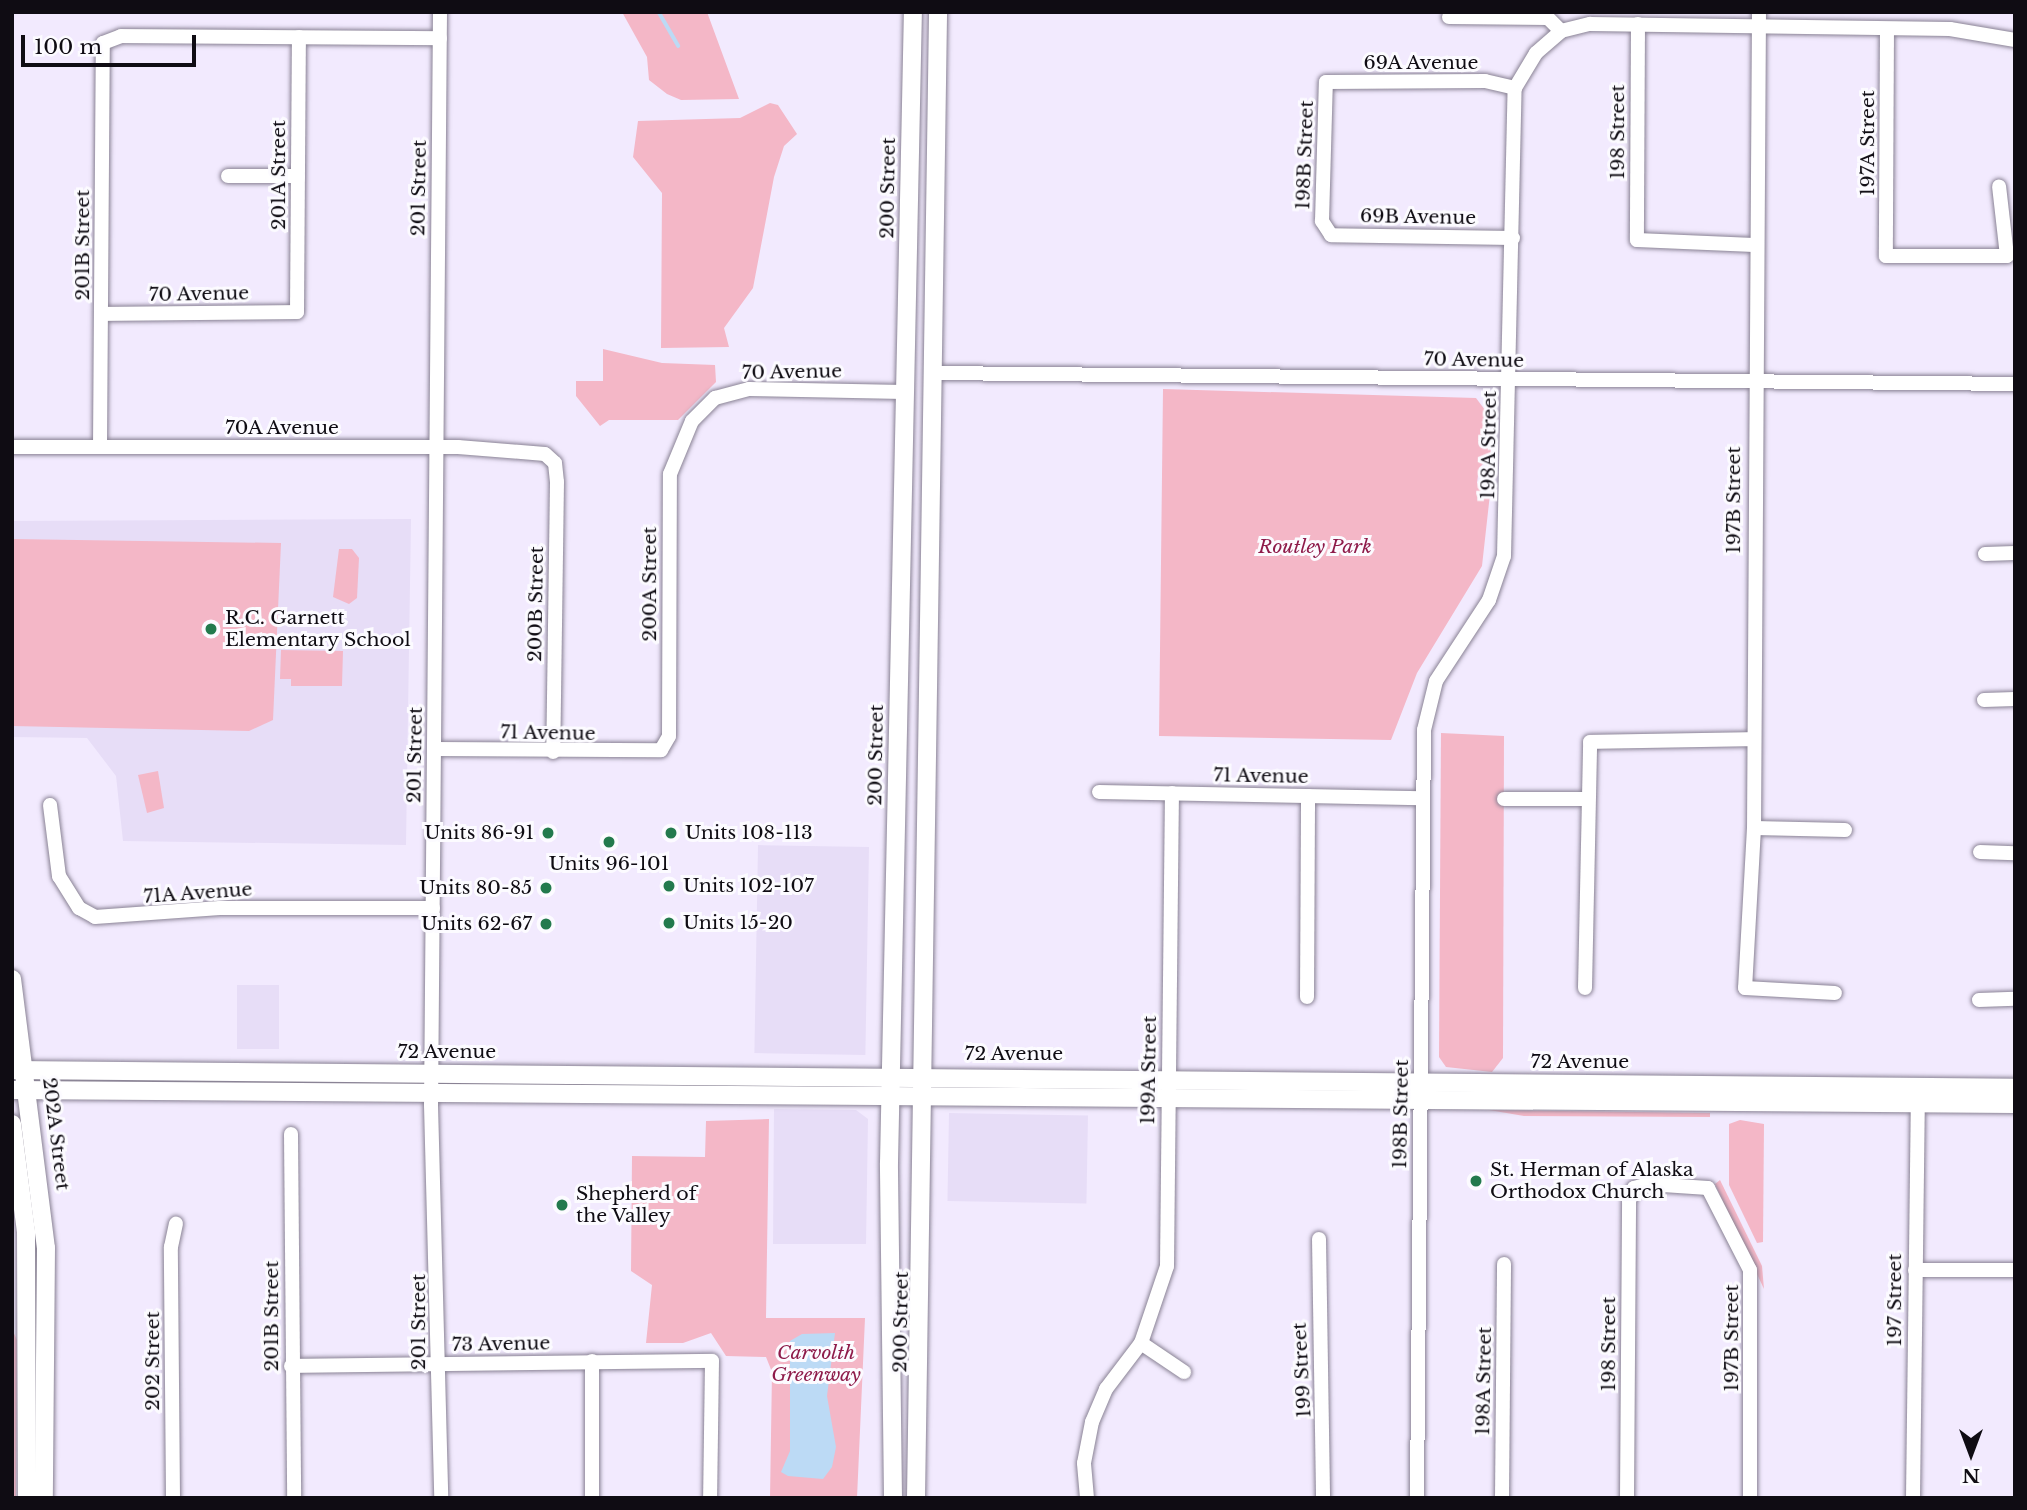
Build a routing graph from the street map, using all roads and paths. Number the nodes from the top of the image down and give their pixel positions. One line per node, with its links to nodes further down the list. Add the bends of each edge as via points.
1 (440, 12): 11 (street, 201 Street)
2 (911, 12): 23 (main road, 200 Street)
3 (938, 12): 24 (main road, 200 Street)
4 (1759, 12): 7 (street, 197B Street)
5 (1449, 17): 9 (street, via 1548,19)
6 (1638, 24): 7 (street); 9 (street); 20 (street, 198 Street, via 1636,240)
7 (1759, 28): 8 (street); 20 (street, 197B Street)
8 (1887, 30): 12 (street, via 1986,31); 17 (street, 197A Street, via 1886,256 2007,256)
9 (1561, 31): 14 (street, 198A Street, via 1535,53)
10 (299, 37): 11 (street); 16 (street, 201A Street); 22 (street, 201B Street, via 121,36 103,43)
11 (440, 38): 32 (street, 201 Street)
12 (2015, 40)
13 (1326, 82): 14 (street, 69A Avenue, via 1485,81); 18 (street, 198B Street)
14 (1515, 88): 19 (street, 198A Street)
15 (228, 176): 16 (street)
16 (298, 176): 21 (street, 201A Street)
17 (1999, 186)
18 (1324, 229): 19 (street, 69B Avenue, via 1331,234)
19 (1513, 238): 25 (street, 198A Street)
20 (1754, 245): 26 (street, 197B Street)
21 (297, 312): 22 (street, 70 Avenue)
22 (102, 314): 31 (street, 201B Street)
23 (906, 326): 24 (main road, via 914,353); 28 (main road, 200 Street)
24 (933, 373): 25 (street, 70 Avenue); 63 (main road, 200 Street)
25 (1510, 380): 26 (street, 70 Avenue); 38 (street, 198A Street, via 1504,556 1489,600 1440,671)
26 (1754, 383): 27 (street, 70 Avenue); 39 (street, 197B Street)
27 (2015, 384)
28 (904, 392): 29 (street, 70 Avenue, via 749,389 715,398); 62 (main road, 200 Street)
29 (692, 421): 41 (street, 200A Street, via 670,474 669,736)
30 (12, 447): 31 (street, 70A Avenue)
31 (100, 447): 32 (street, 70A Avenue)
32 (437, 448): 33 (street, 70A Avenue, via 528,450); 40 (street, 201 Street)
33 (550, 458): 42 (street, 200B Street, via 557,482)
34 (2015, 553): 35 (street)
35 (1985, 554)
36 (2015, 699): 37 (street)
37 (1984, 701)
38 (1423, 730): 46 (street, 198B Street)
39 (1754, 739): 48 (street, via 1590,742); 50 (street, 197B Street)
40 (435, 749): 42 (street, 71 Avenue); 54 (street, 201 Street)
41 (661, 750): 42 (street, 71 Avenue)
42 (553, 752)
43 (1099, 792): 44 (street, 71 Avenue)
44 (1172, 793): 45 (street, 71 Avenue); 64 (street, 199A Street)
45 (1308, 796): 46 (street, 71 Avenue); 58 (street)
46 (1422, 798): 65 (street, 198B Street)
47 (1504, 799): 48 (street)
48 (1585, 799): 56 (street)
49 (50, 805): 54 (street, 71A Avenue, via 59,876 79,908 95,916 220,908)
50 (1754, 828): 51 (street); 57 (street, 197B Street, via 1745,988)
51 (1845, 830)
52 (1980, 852): 53 (street)
53 (2015, 853)
54 (433, 908): 66 (street, 201 Street)
55 (12, 979): 61 (main road, 202A Street)
56 (1585, 988)
57 (1835, 993)
58 (1307, 997)
59 (2015, 999): 60 (street)
60 (1979, 1000)
61 (19, 1070): 66 (main road, 72 Avenue); 67 (main road, 202A Street)
62 (891, 1074): 63 (main road, 72 Avenue); 66 (main road, 72 Avenue); 68 (main road, 200 Street)
63 (925, 1074): 64 (main road, 72 Avenue); 69 (main road, 200 Street)
64 (1169, 1076): 65 (main road, 72 Avenue); 70 (street, 199A Street)
65 (1420, 1081): 71 (main road, 72 Avenue); 72 (street, 198B Street)
66 (431, 1082): 67 (main road, 72 Avenue); 68 (main road, 72 Avenue); 86 (street, 201 Street)
67 (20, 1091): 83 (main road, 202A Street, via 43,1206)
68 (891, 1093): 69 (main road, 72 Avenue); 96 (main road, 200 Street)
69 (925, 1093): 70 (main road, 72 Avenue); 97 (main road, 200 Street)
70 (1168, 1096): 72 (main road, 72 Avenue); 84 (street, 199A Street, via 1167,1266)
71 (2011, 1097): 73 (main road, 72 Avenue, via 1926,1094)
72 (1420, 1100): 73 (main road, 72 Avenue); 100 (street, 198B Street)
73 (1918, 1103): 80 (street, 197 Street)
74 (12, 1124): 82 (main road, via 26,1232)
75 (291, 1134): 87 (street, 201B Street)
76 (1708, 1188): 102 (street, 198 Street, via 1648,1184 1632,1191); 103 (street, 197B Street, via 1752,1281)
77 (176, 1224): 91 (street, 202 Street, via 171,1247)
78 (1319, 1239): 99 (street, 199 Street)
79 (1504, 1264): 101 (street, 198A Street)
80 (1915, 1270): 81 (street); 104 (street, 197 Street)
81 (2015, 1270)
82 (19, 1319): 83 (street); 89 (main road)
83 (46, 1319): 90 (main road, 202A Street)
84 (1141, 1343): 88 (street); 98 (street, 199A Street, via 1106,1389 1092,1422)
85 (592, 1361): 86 (street, 73 Avenue); 94 (street); 95 (street, 73 Avenue, via 712,1361)
86 (438, 1364): 87 (street, 73 Avenue); 93 (street, 201 Street)
87 (291, 1366): 92 (street, 201B Street)
88 (1184, 1372)
89 (27, 1498)
90 (44, 1498)
91 (173, 1498)
92 (294, 1498)
93 (441, 1498)
94 (592, 1498)
95 (710, 1498)
96 (893, 1498)
97 (916, 1498)
98 (1087, 1498)
99 (1323, 1498)
100 (1417, 1498)
101 (1502, 1498)
102 (1627, 1498)
103 (1750, 1498)
104 (1913, 1498)

